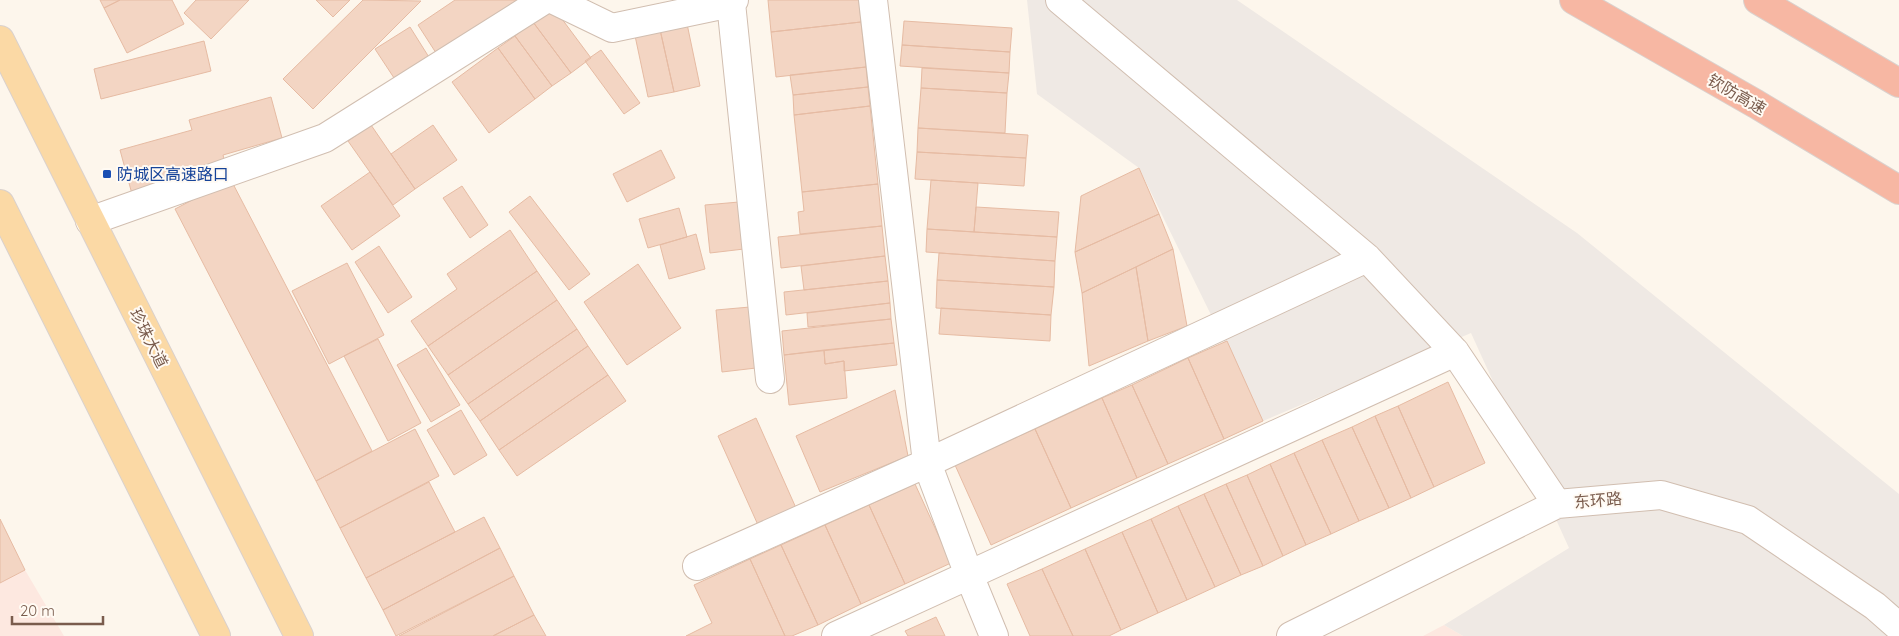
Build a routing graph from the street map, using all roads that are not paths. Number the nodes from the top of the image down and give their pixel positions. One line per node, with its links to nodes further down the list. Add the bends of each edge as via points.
1 (544, 0): 12 (street, via 325,138)
2 (554, 0): 7 (street, via 612,28)
3 (873, 0): 16 (street)
4 (1060, 0): 13 (street)
5 (1574, 0): 10 (highway, 钦防高速)
6 (1758, 0): 9 (highway)
7 (732, 2): 15 (street)
8 (0, 40): 12 (main road, 珍珠大道)
9 (1899, 83)
10 (1899, 190)
11 (0, 204): 21 (main road)
12 (90, 221): 22 (main road, 珍珠大道)
13 (1367, 258): 14 (street); 16 (street)
14 (1455, 352): 17 (street); 19 (street)
15 (770, 379)
16 (927, 463): 18 (street); 19 (street)
17 (1557, 504): 20 (street, 东环路, via 1661,495 1748,520 1875,606); 25 (street, 东环路)
18 (697, 566)
19 (969, 575): 23 (street); 24 (street)
20 (1899, 627)
21 (216, 636)
22 (299, 636)
23 (836, 636)
24 (994, 636)
25 (1291, 636)

